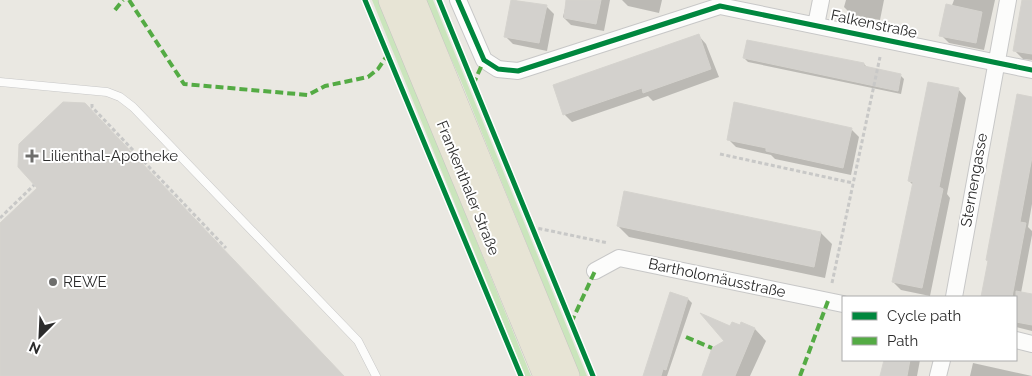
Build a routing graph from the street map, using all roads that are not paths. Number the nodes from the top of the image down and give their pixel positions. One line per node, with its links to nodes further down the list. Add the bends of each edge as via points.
1 (391, 0): 17 (main road, Frankenthaler Straße)
2 (413, 0): 18 (main road, Frankenthaler Straße)
3 (458, 0): 6 (street, Falkenstraße, via 484,60 498,69 518,71 720,6)
4 (821, 0): 6 (street)
5 (1008, 0): 7 (street, Sternengasse)
6 (816, 25): 7 (street, Falkenstraße)
7 (995, 63): 8 (street, Falkenstraße); 11 (street, Sternengasse)
8 (1032, 70)
9 (0, 82): 16 (lane, via 107,92 133,107 358,341)
10 (595, 271): 12 (street, Bartholomäusstraße, via 619,258)
11 (954, 296)
12 (836, 302)
13 (1017, 340): 14 (street)
14 (1032, 344)
15 (942, 361): 19 (street)
16 (376, 376)
17 (546, 376)
18 (567, 376)
19 (938, 376)

